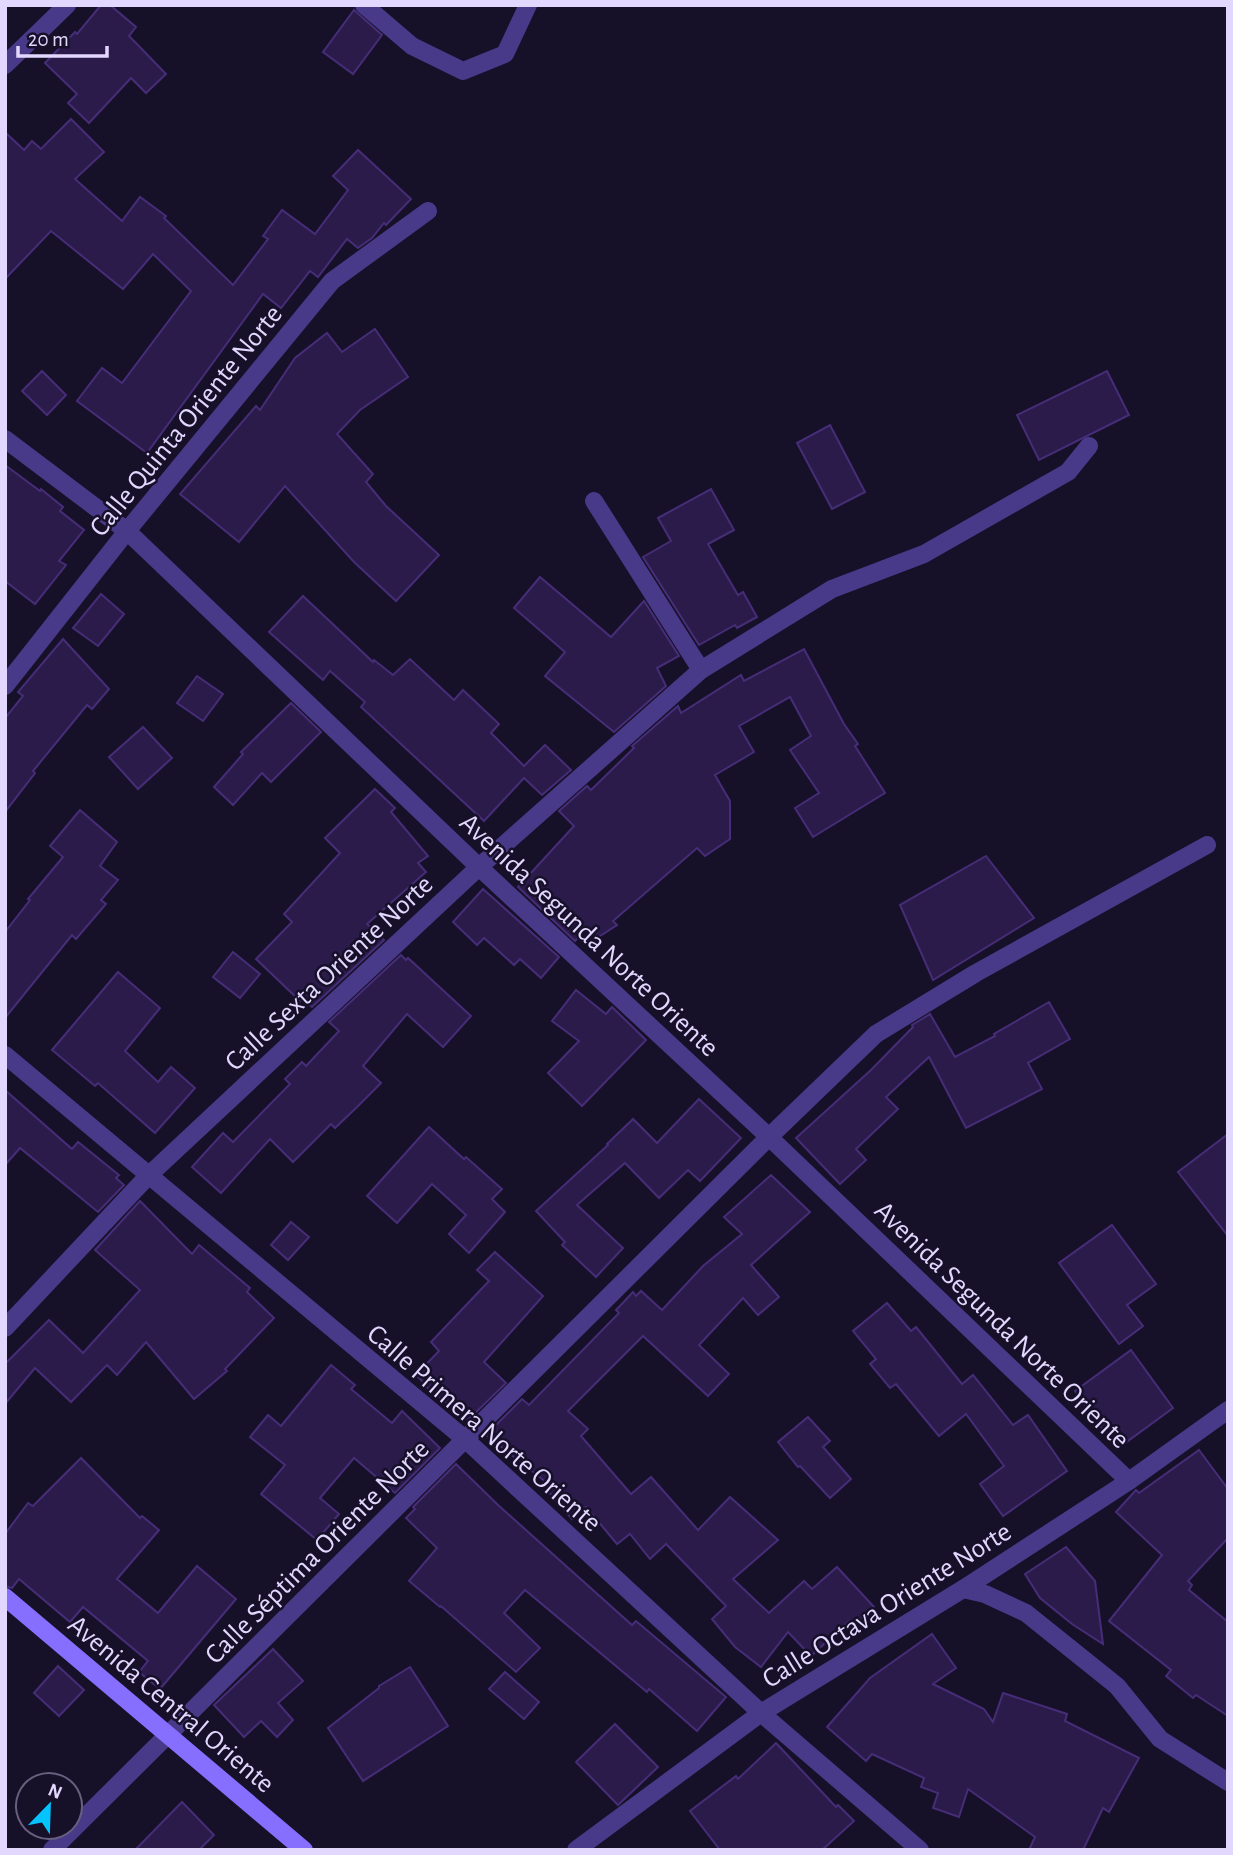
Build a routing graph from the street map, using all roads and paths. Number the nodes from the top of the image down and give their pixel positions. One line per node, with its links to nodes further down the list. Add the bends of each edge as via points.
1 (67, 5): 4 (street)
2 (365, 5): 3 (street, via 412,46 463,71 505,54)
3 (528, 5)
4 (5, 65)
5 (428, 211): 9 (street, Calle Quinta Oriente Norte, via 332,281)
6 (5, 439): 9 (street, Avenida Segunda Norte Oriente)
7 (1089, 446): 10 (street, Calle Sexta Oriente Norte, via 1068,472 924,554 832,589)
8 (594, 501): 10 (street)
9 (127, 531): 11 (street, Calle Quinta Oriente Norte); 13 (street, Avenida Segunda Norte Oriente)
10 (701, 670): 13 (street, Calle Sexta Oriente Norte)
11 (5, 686)
12 (1207, 845): 15 (street, Calle Séptima Oriente Norte, via 876,1034)
13 (479, 867): 15 (street, Avenida Segunda Norte Oriente); 16 (street, Calle Sexta Oriente Norte)
14 (5, 1055): 16 (street, Calle Primera Norte Oriente)
15 (769, 1137): 19 (street, Calle Séptima Oriente Norte); 20 (street, Avenida Segunda Norte Oriente)
16 (148, 1176): 17 (street, Calle Sexta Oriente Norte); 19 (street, Calle Primera Norte Oriente)
17 (5, 1328)
18 (1228, 1410): 20 (street, Calle Octava Oriente Norte)
19 (466, 1440): 23 (street, Calle Primera Norte Oriente); 24 (street, Calle Séptima Oriente Norte)
20 (1129, 1481): 21 (street, Calle Octava Oriente Norte)
21 (963, 1589): 23 (street, Calle Octava Oriente Norte); 25 (street, via 1026,1613 1117,1686 1160,1739)
22 (5, 1597): 24 (street, Avenida Central Oriente)
23 (761, 1713): 28 (street, Calle Octava Oriente Norte); 29 (street, Calle Primera Norte Oriente)
24 (167, 1735): 26 (street, Calle Séptima Oriente Norte); 27 (street, Avenida Central Oriente)
25 (1228, 1782)
26 (52, 1850)
27 (304, 1850)
28 (576, 1850)
29 (920, 1850)

